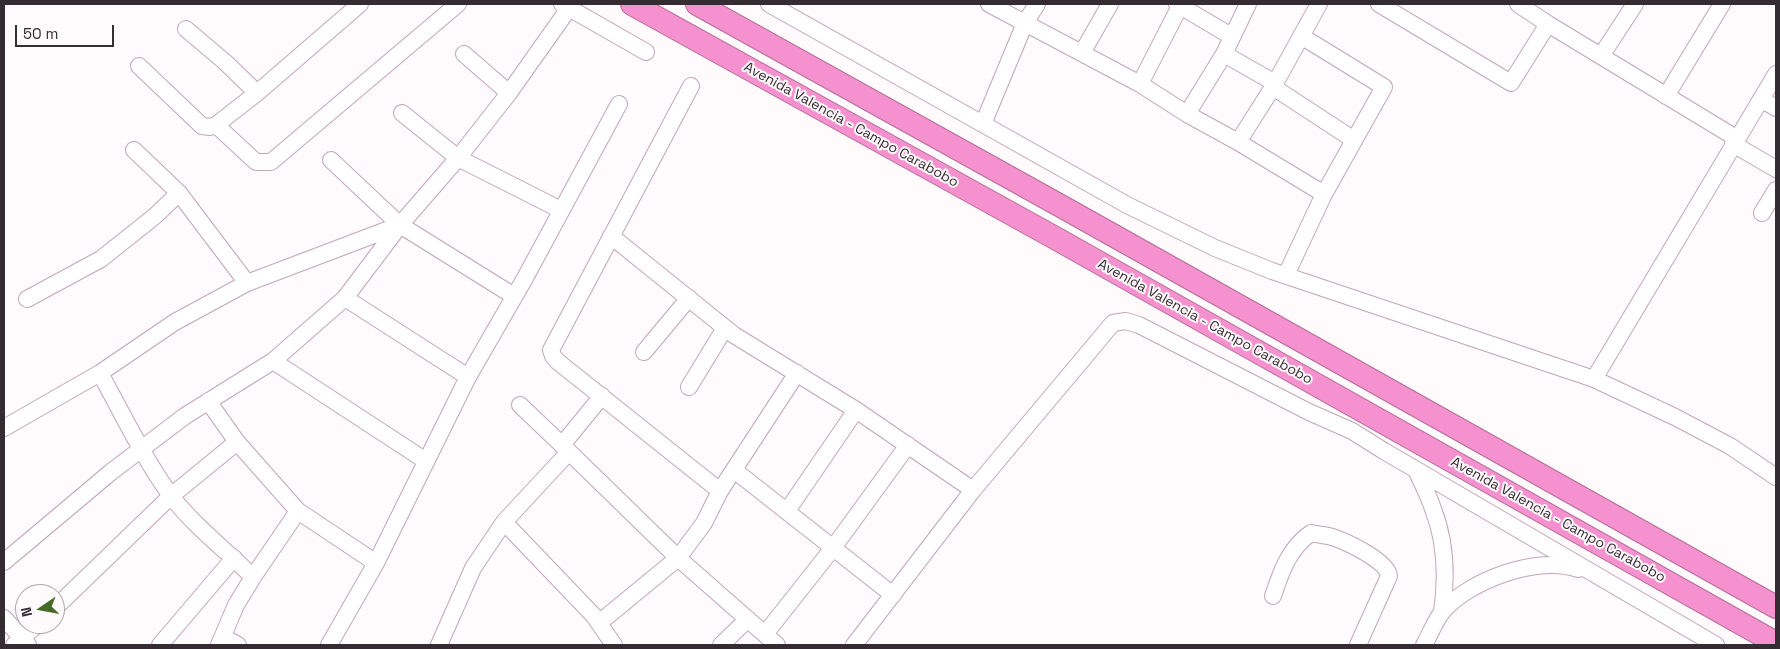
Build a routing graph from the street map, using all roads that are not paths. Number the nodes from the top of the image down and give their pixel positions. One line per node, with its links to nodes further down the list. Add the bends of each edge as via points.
1 (360, 4): 34 (street)
2 (458, 4): 43 (street, via 271,162 256,162)
3 (632, 4): 72 (highway, Avenida Valencia - Campo Carabobo)
4 (697, 4): 103 (highway)
5 (769, 4): 17 (street)
6 (989, 4): 19 (street)
7 (1037, 4): 19 (street)
8 (1110, 4): 25 (street)
9 (1180, 4): 22 (street); 31 (street)
10 (1248, 4): 22 (street)
11 (1319, 4): 23 (street)
12 (1379, 4): 20 (street, via 1511,82)
13 (1518, 4): 18 (street)
14 (1635, 4): 28 (street)
15 (1722, 4): 36 (street)
16 (568, 5): 24 (street); 35 (street)
17 (790, 9): 42 (street)
18 (1536, 9): 20 (street)
19 (1025, 23): 25 (street); 42 (street)
20 (1548, 24): 28 (street)
21 (186, 29): 34 (street)
22 (1231, 36): 27 (street)
23 (1301, 36): 32 (street); 44 (street, via 1384,87)
24 (646, 52)
25 (1082, 53): 31 (street)
26 (464, 54): 35 (street)
27 (1224, 54): 32 (street); 41 (street)
28 (1601, 56): 36 (street)
29 (139, 66): 43 (street, via 202,126 210,128)
30 (1776, 74): 37 (street)
31 (1140, 84): 41 (street)
32 (1274, 85): 44 (street); 46 (street)
33 (691, 86): 57 (street)
34 (257, 93): 43 (street)
35 (509, 93): 48 (street)
36 (1666, 96): 45 (street)
37 (1761, 99): 39 (street); 45 (street)
38 (619, 104): 54 (street)
39 (1776, 108)
40 (402, 114): 48 (street)
41 (1187, 114): 46 (street)
42 (982, 124): 58 (street, via 1127,205 1215,248)
43 (216, 125)
44 (1354, 140): 53 (street)
45 (1735, 141): 50 (street); 70 (street)
46 (1238, 142): 53 (street)
47 (134, 150): 52 (street)
48 (458, 158): 54 (street); 56 (street)
49 (331, 160): 56 (street)
50 (1776, 170)
51 (1776, 190): 55 (street)
52 (179, 193): 59 (street); 63 (street, via 101,259)
53 (1324, 194): 58 (street)
54 (562, 210): 60 (street)
55 (1762, 213)
56 (400, 225): 59 (street); 60 (street); 61 (street)
57 (610, 236): 62 (street); 73 (street, via 552,350 557,361)
58 (1286, 275): 70 (street)
59 (247, 283): 67 (street, via 175,322)
60 (514, 296): 69 (street)
61 (345, 298): 66 (street); 69 (street)
62 (689, 298): 64 (street); 65 (street)
63 (27, 299)
64 (725, 328): 68 (street); 71 (street)
65 (644, 352)
66 (273, 361): 74 (street); 83 (street)
67 (100, 373): 78 (street); 81 (street)
68 (797, 373): 76 (street); 84 (street)
69 (468, 377): 83 (street)
70 (1594, 379): 86 (street, via 1730,446)
71 (689, 387)
72 (1326, 390): 77 (street); 112 (highway, Avenida Valencia - Campo Carabobo)
73 (602, 396): 82 (street); 88 (street)
74 (208, 402): 79 (street); 81 (street)
75 (520, 405): 82 (street)
76 (856, 410): 80 (street); 91 (street)
77 (1310, 412): 85 (street, via 1352,431); 87 (street, via 1139,325 1126,321 1113,323)
78 (4, 428)
79 (237, 442): 89 (street); 90 (street)
80 (908, 445): 87 (street); 93 (street)
81 (142, 448): 89 (street); 96 (street)
82 (566, 448): 92 (street); 95 (street)
83 (426, 461): 97 (street)
84 (734, 470): 88 (street); 91 (street)
85 (1416, 470): 98 (street); 104 (street, via 1434,510 1443,543 1446,578)
86 (1776, 477)
87 (973, 490): 100 (street)
88 (720, 491): 95 (street, via 704,523)
89 (171, 496): 94 (street, via 204,533); 102 (street)
90 (298, 511): 97 (street); 99 (street)
91 (787, 511): 93 (street)
92 (504, 522): 107 (street); 115 (street, via 473,568)
93 (833, 548): 100 (street); 108 (street)
94 (234, 558): 99 (street); 113 (street)
95 (678, 558): 106 (street); 107 (street)
96 (4, 562)
97 (376, 563): 114 (street)
98 (1594, 574): 104 (street, via 1571,566 1518,570 1469,590); 121 (street)
99 (253, 577): 110 (street, via 236,605)
100 (893, 594): 118 (street)
101 (1273, 596): 119 (street, via 1284,564 1301,540 1311,534 1334,537 1365,552 1384,565 1389,576)
102 (65, 598)
103 (1776, 607)
104 (1442, 612): 120 (street)
105 (4, 618): 109 (street)
106 (748, 619): 108 (street); 116 (street)
107 (598, 623): 111 (street)
108 (765, 634): 117 (street)
109 (22, 643)
110 (227, 643)
111 (608, 643)
112 (1776, 643)
113 (160, 645)
114 (329, 645)
115 (441, 645)
116 (721, 645)
117 (777, 645)
118 (854, 645)
119 (1358, 645)
120 (1424, 645)
121 (1716, 645)

